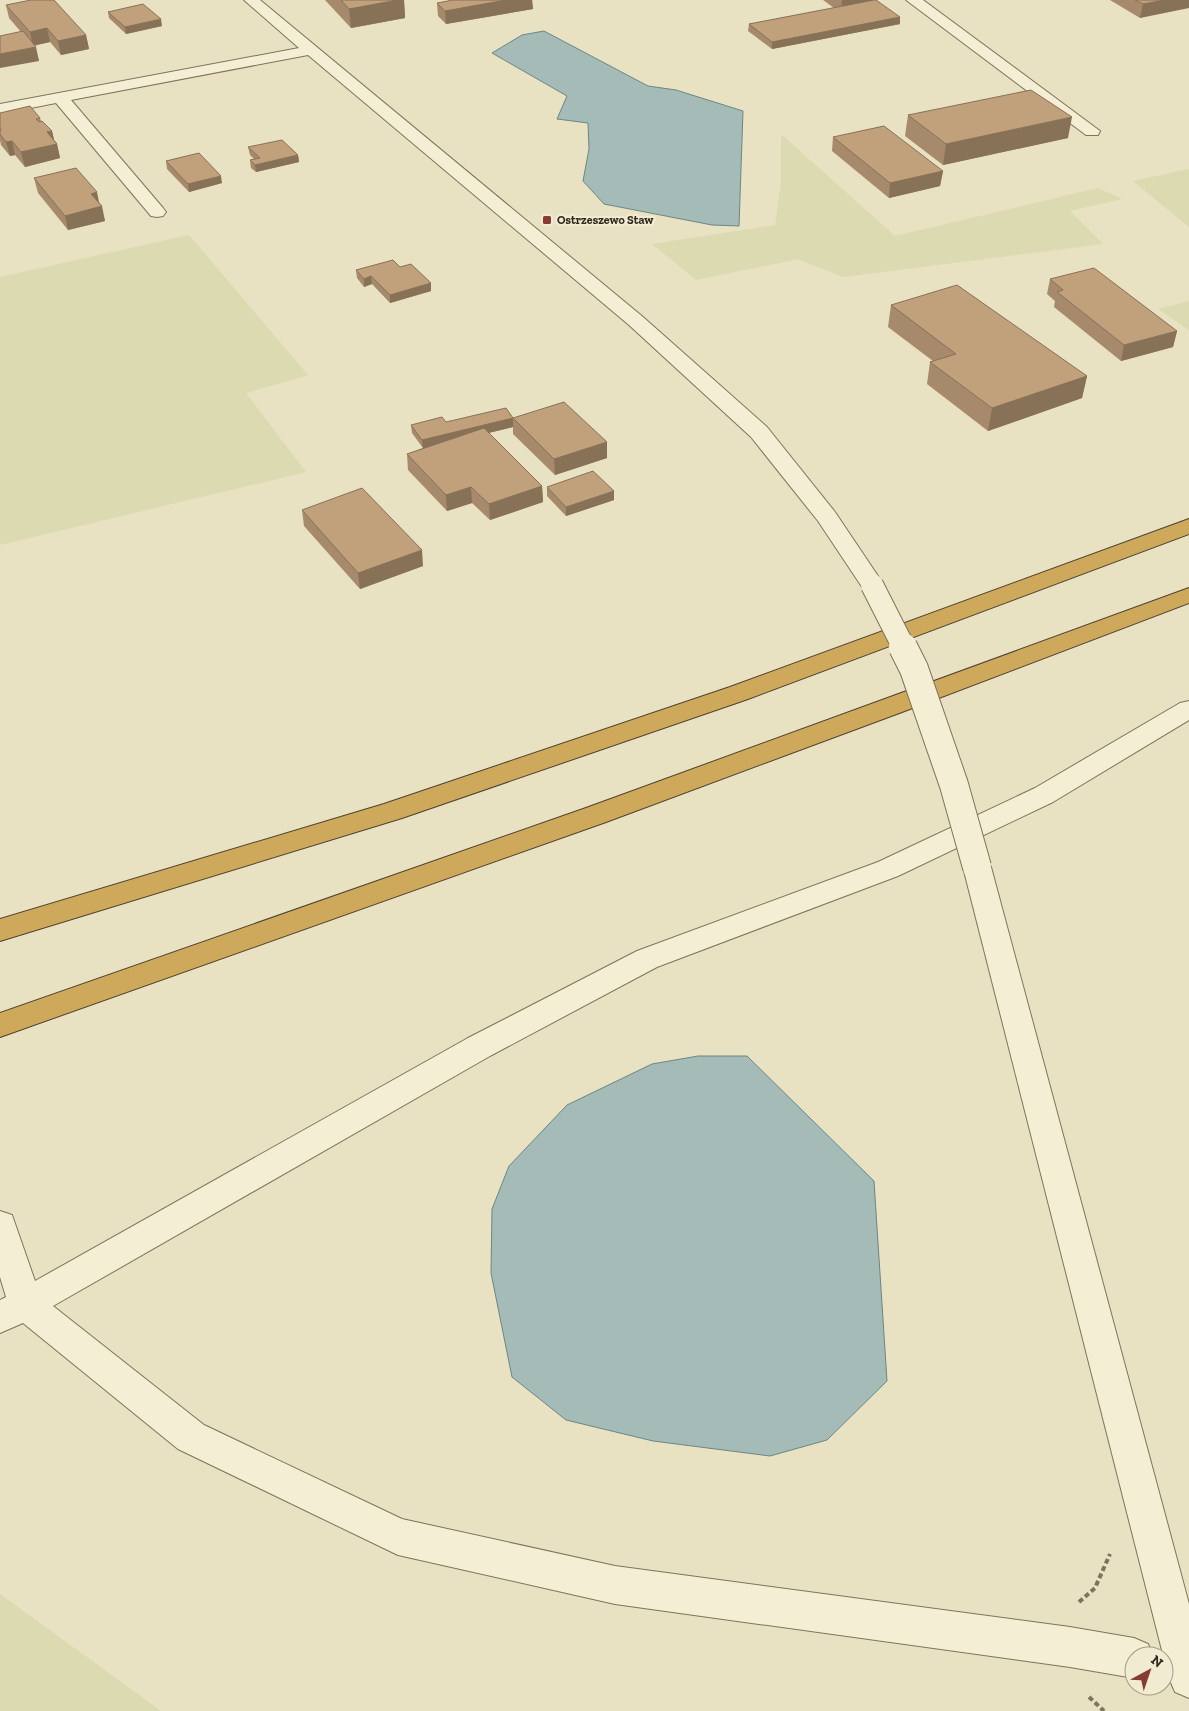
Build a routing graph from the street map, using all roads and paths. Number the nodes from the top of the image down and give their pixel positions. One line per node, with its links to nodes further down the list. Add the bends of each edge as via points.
1 (251, 0): 3 (street)
2 (913, 0): 6 (street)
3 (310, 50): 4 (street); 16 (street, bridge, via 636,322 759,432 827,517 872,585 914,669 954,785)
4 (60, 98): 5 (street); 7 (street)
5 (0, 109)
6 (1092, 131)
7 (157, 212)
8 (1189, 526): 11 (highway, via 702,706 393,811)
9 (1189, 596): 12 (highway, via 469,862)
10 (1189, 709): 14 (street, via 1044,795 888,869 647,959 479,1047)
11 (0, 930)
12 (0, 1025)
13 (0, 1225): 14 (street)
14 (13, 1312): 15 (street, via 191,1437 398,1537 615,1585)
15 (1124, 1656)
16 (1180, 1669)

